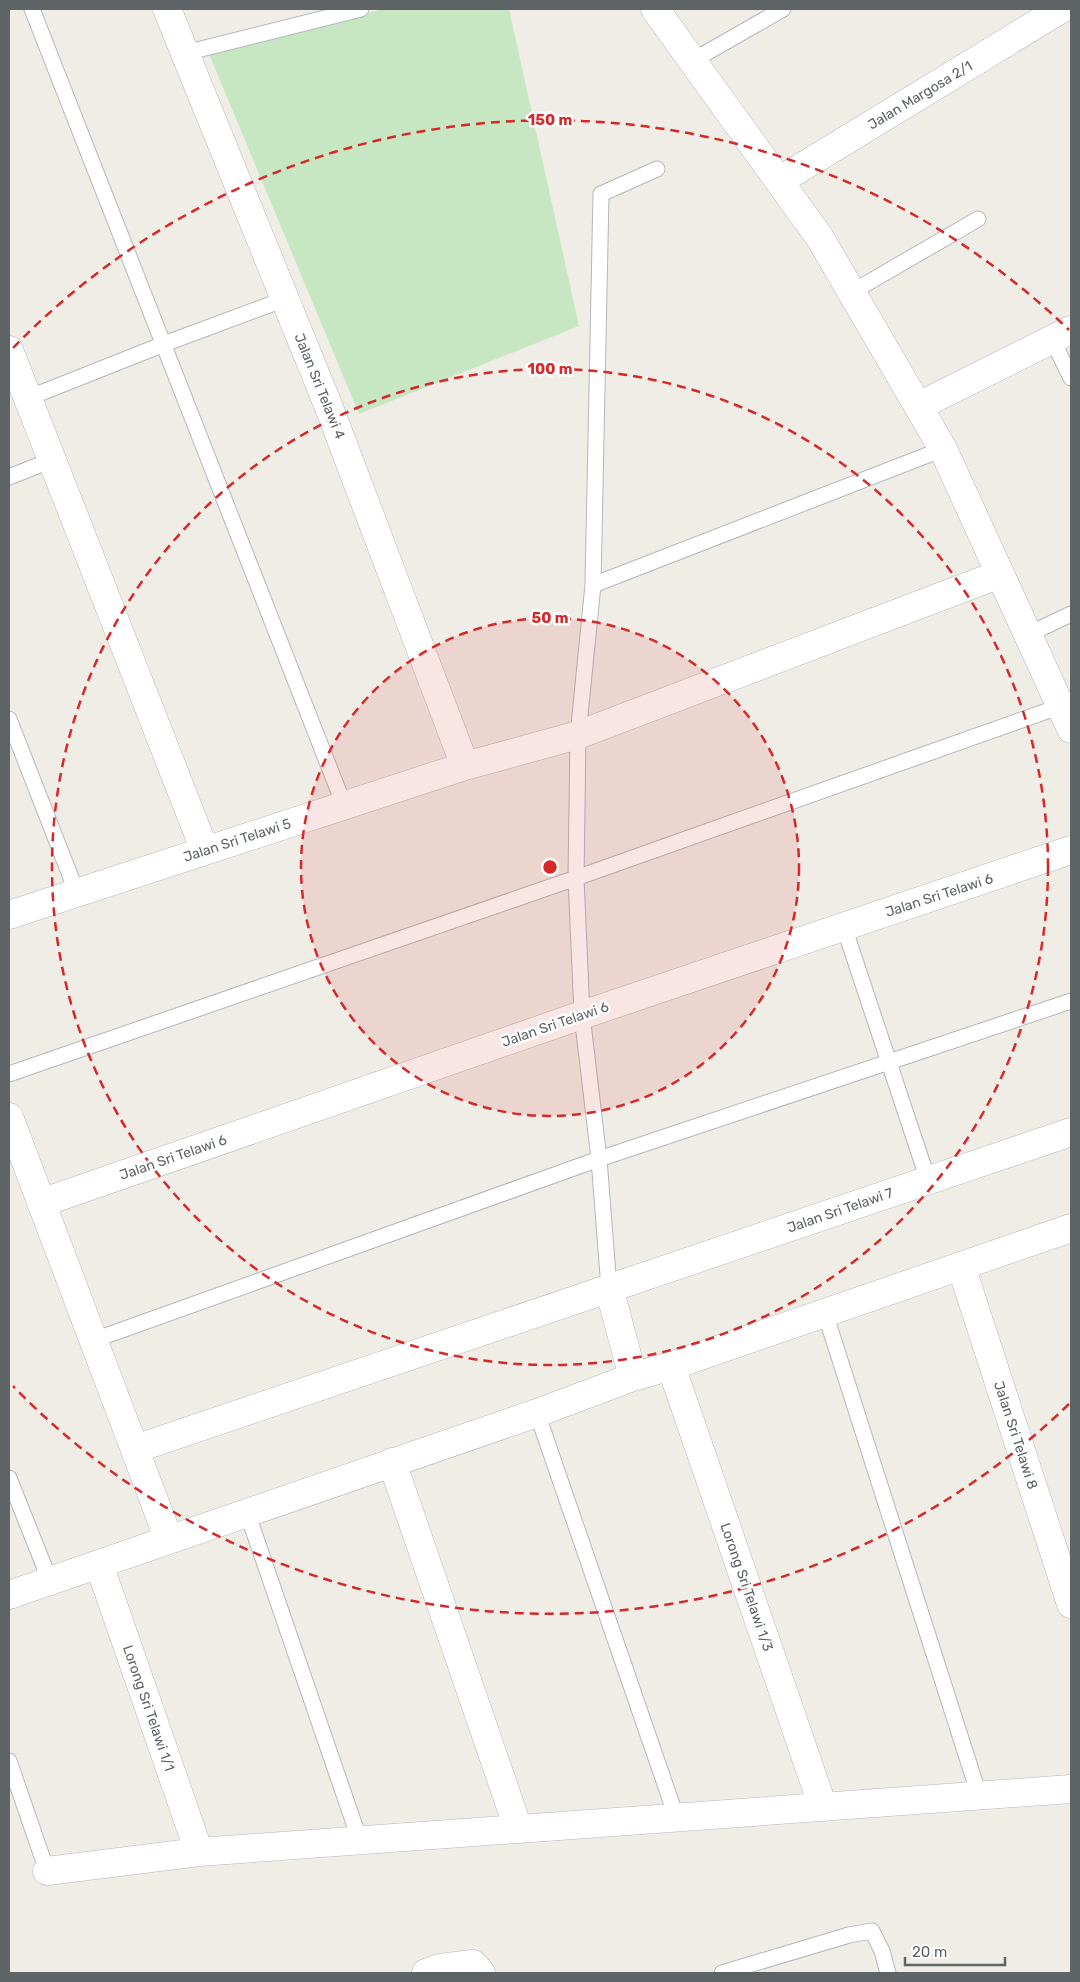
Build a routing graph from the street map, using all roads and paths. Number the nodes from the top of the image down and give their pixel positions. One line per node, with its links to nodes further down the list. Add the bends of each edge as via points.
1 (32, 9): 15 (lane)
2 (167, 9): 7 (street, Jalan Sri Telawi 4)
3 (360, 9): 7 (lane)
4 (655, 9): 8 (street)
5 (783, 9): 8 (lane)
6 (1061, 9): 10 (street, Jalan Margosa 2/1)
7 (185, 53): 13 (street, Jalan Sri Telawi 4)
8 (692, 61): 10 (street)
9 (657, 169): 24 (lane, via 601,194)
10 (779, 181): 12 (street, via 820,238)
11 (978, 219): 12 (lane)
12 (852, 292): 19 (street)
13 (285, 299): 15 (lane); 30 (street, Jalan Sri Telawi 4)
14 (1062, 335): 17 (lane); 19 (street)
15 (164, 344): 18 (lane); 31 (lane)
16 (9, 350): 18 (street)
17 (1071, 378)
18 (28, 398): 21 (street)
19 (919, 406): 20 (street)
20 (943, 449): 23 (street); 24 (lane)
21 (52, 460): 22 (lane); 32 (street)
22 (9, 477)
23 (1000, 574): 26 (street); 29 (street, Jalan Sri Telawi 5)
24 (593, 585): 29 (lane)
25 (1071, 614): 26 (lane)
26 (1027, 635): 27 (street)
27 (1066, 718): 34 (lane)
28 (9, 719): 35 (lane)
29 (578, 735): 30 (street, Jalan Sri Telawi 5); 34 (lane)
30 (465, 766): 31 (street, Jalan Sri Telawi 5)
31 (344, 805): 32 (street, Jalan Sri Telawi 5)
32 (205, 850): 35 (street, Jalan Sri Telawi 5)
33 (1071, 850): 37 (street, Jalan Sri Telawi 6)
34 (576, 878): 39 (lane); 41 (lane)
35 (77, 893): 36 (street, Jalan Sri Telawi 5)
36 (9, 915)
37 (844, 926): 39 (street, Jalan Sri Telawi 6); 40 (lane)
38 (1071, 1001): 40 (lane)
39 (582, 1014): 44 (lane); 46 (street, Jalan Sri Telawi 6)
40 (889, 1062): 44 (lane); 45 (lane)
41 (9, 1074)
42 (9, 1117): 46 (street)
43 (1071, 1132): 45 (street, Jalan Sri Telawi 7)
44 (599, 1159): 49 (lane); 51 (lane)
45 (928, 1180): 49 (street, Jalan Sri Telawi 7)
46 (41, 1202): 51 (street)
47 (1071, 1228): 48 (street)
48 (961, 1266): 50 (street); 63 (street, Jalan Sri Telawi 8)
49 (609, 1288): 53 (street); 55 (street, Jalan Sri Telawi 7)
50 (825, 1313): 52 (street); 66 (lane)
51 (94, 1340): 55 (street)
52 (671, 1366): 53 (street); 67 (street, Lorong Sri Telawi 1/3)
53 (634, 1377): 54 (street)
54 (537, 1413): 56 (street); 68 (lane)
55 (135, 1450): 59 (street)
56 (392, 1462): 58 (street); 69 (street)
57 (9, 1478): 61 (lane)
58 (247, 1512): 59 (street); 70 (lane)
59 (169, 1540): 60 (street)
60 (99, 1564): 61 (street); 71 (street, Lorong Sri Telawi 1/1)
61 (50, 1581): 62 (street)
62 (9, 1595)
63 (1071, 1604)
64 (9, 1761): 72 (lane)
65 (1071, 1789): 66 (street)
66 (979, 1795): 67 (street)
67 (823, 1807): 68 (street)
68 (677, 1819): 69 (street)
69 (518, 1828): 70 (street)
70 (360, 1841): 71 (street)
71 (199, 1852): 72 (street)
72 (47, 1871)
73 (426, 1973): 74 (street, via 473,1964)
74 (481, 1973)
75 (722, 1973): 76 (lane, via 850,1934 872,1931)
76 (888, 1973)

